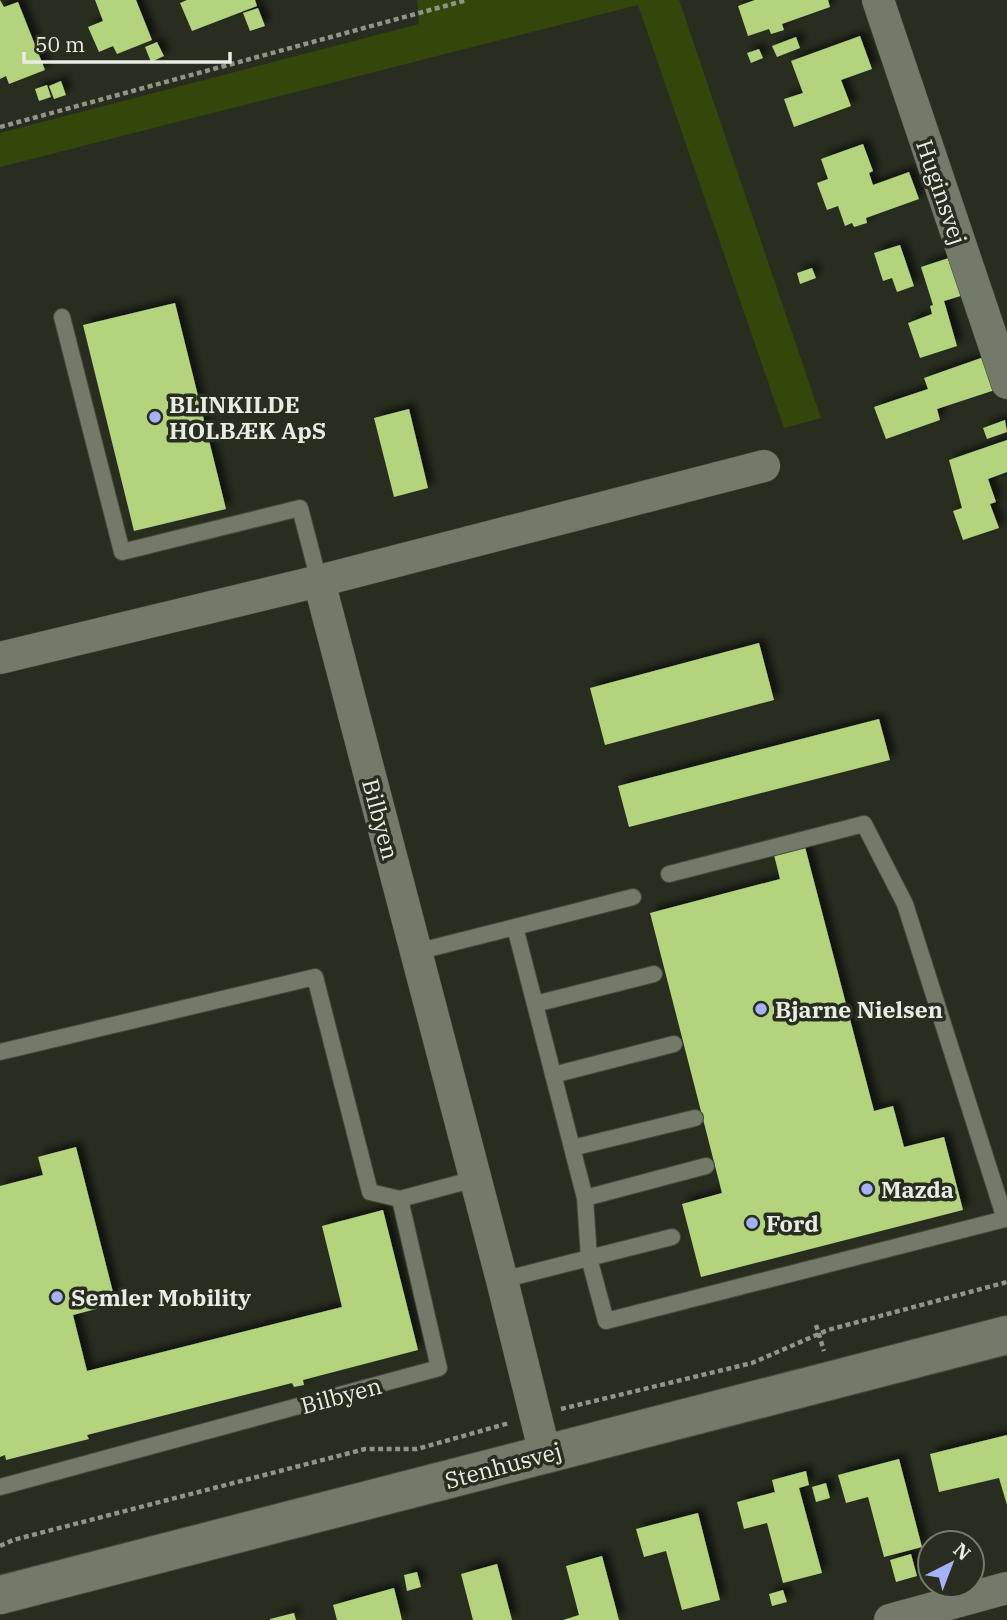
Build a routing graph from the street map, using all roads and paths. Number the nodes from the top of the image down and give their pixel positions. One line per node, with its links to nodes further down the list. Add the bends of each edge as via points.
1 (467, 0): 3 (path)
2 (878, 0): 5 (street, Huginsvej)
3 (0, 127)
4 (62, 317): 7 (lane, via 121,552 300,508)
5 (1007, 383)
6 (764, 466): 7 (street)
7 (319, 581): 8 (street); 12 (street, Bilbyen)
8 (0, 658)
9 (669, 874): 25 (lane, via 864,824 905,904 1005,1219 606,1321)
10 (632, 897): 11 (lane)
11 (515, 927): 12 (lane); 14 (lane)
12 (416, 952): 21 (street, Bilbyen)
13 (654, 974): 14 (lane)
14 (535, 1004): 17 (lane)
15 (674, 1044): 17 (lane)
16 (0, 1052): 23 (lane, via 315,977 370,1192)
17 (553, 1075): 19 (lane)
18 (695, 1118): 19 (lane)
19 (572, 1149): 22 (lane)
20 (706, 1166): 22 (lane)
21 (475, 1179): 23 (lane); 26 (street, Bilbyen)
22 (585, 1198): 25 (lane)
23 (400, 1199): 31 (lane, Bilbyen, via 439,1368)
24 (672, 1237): 25 (lane)
25 (589, 1258): 26 (lane)
26 (502, 1280): 30 (street, Bilbyen)
27 (1007, 1282): 30 (path, via 828,1329 752,1363)
28 (1007, 1310): 30 (street, Stenhusvej)
29 (1007, 1335): 30 (street, Stenhusvej)
30 (540, 1433): 32 (path, via 417,1450 365,1449); 34 (street, Stenhusvej)
31 (0, 1487)
32 (0, 1546)
33 (1007, 1588): 35 (street)
34 (4, 1589)
35 (890, 1620)

